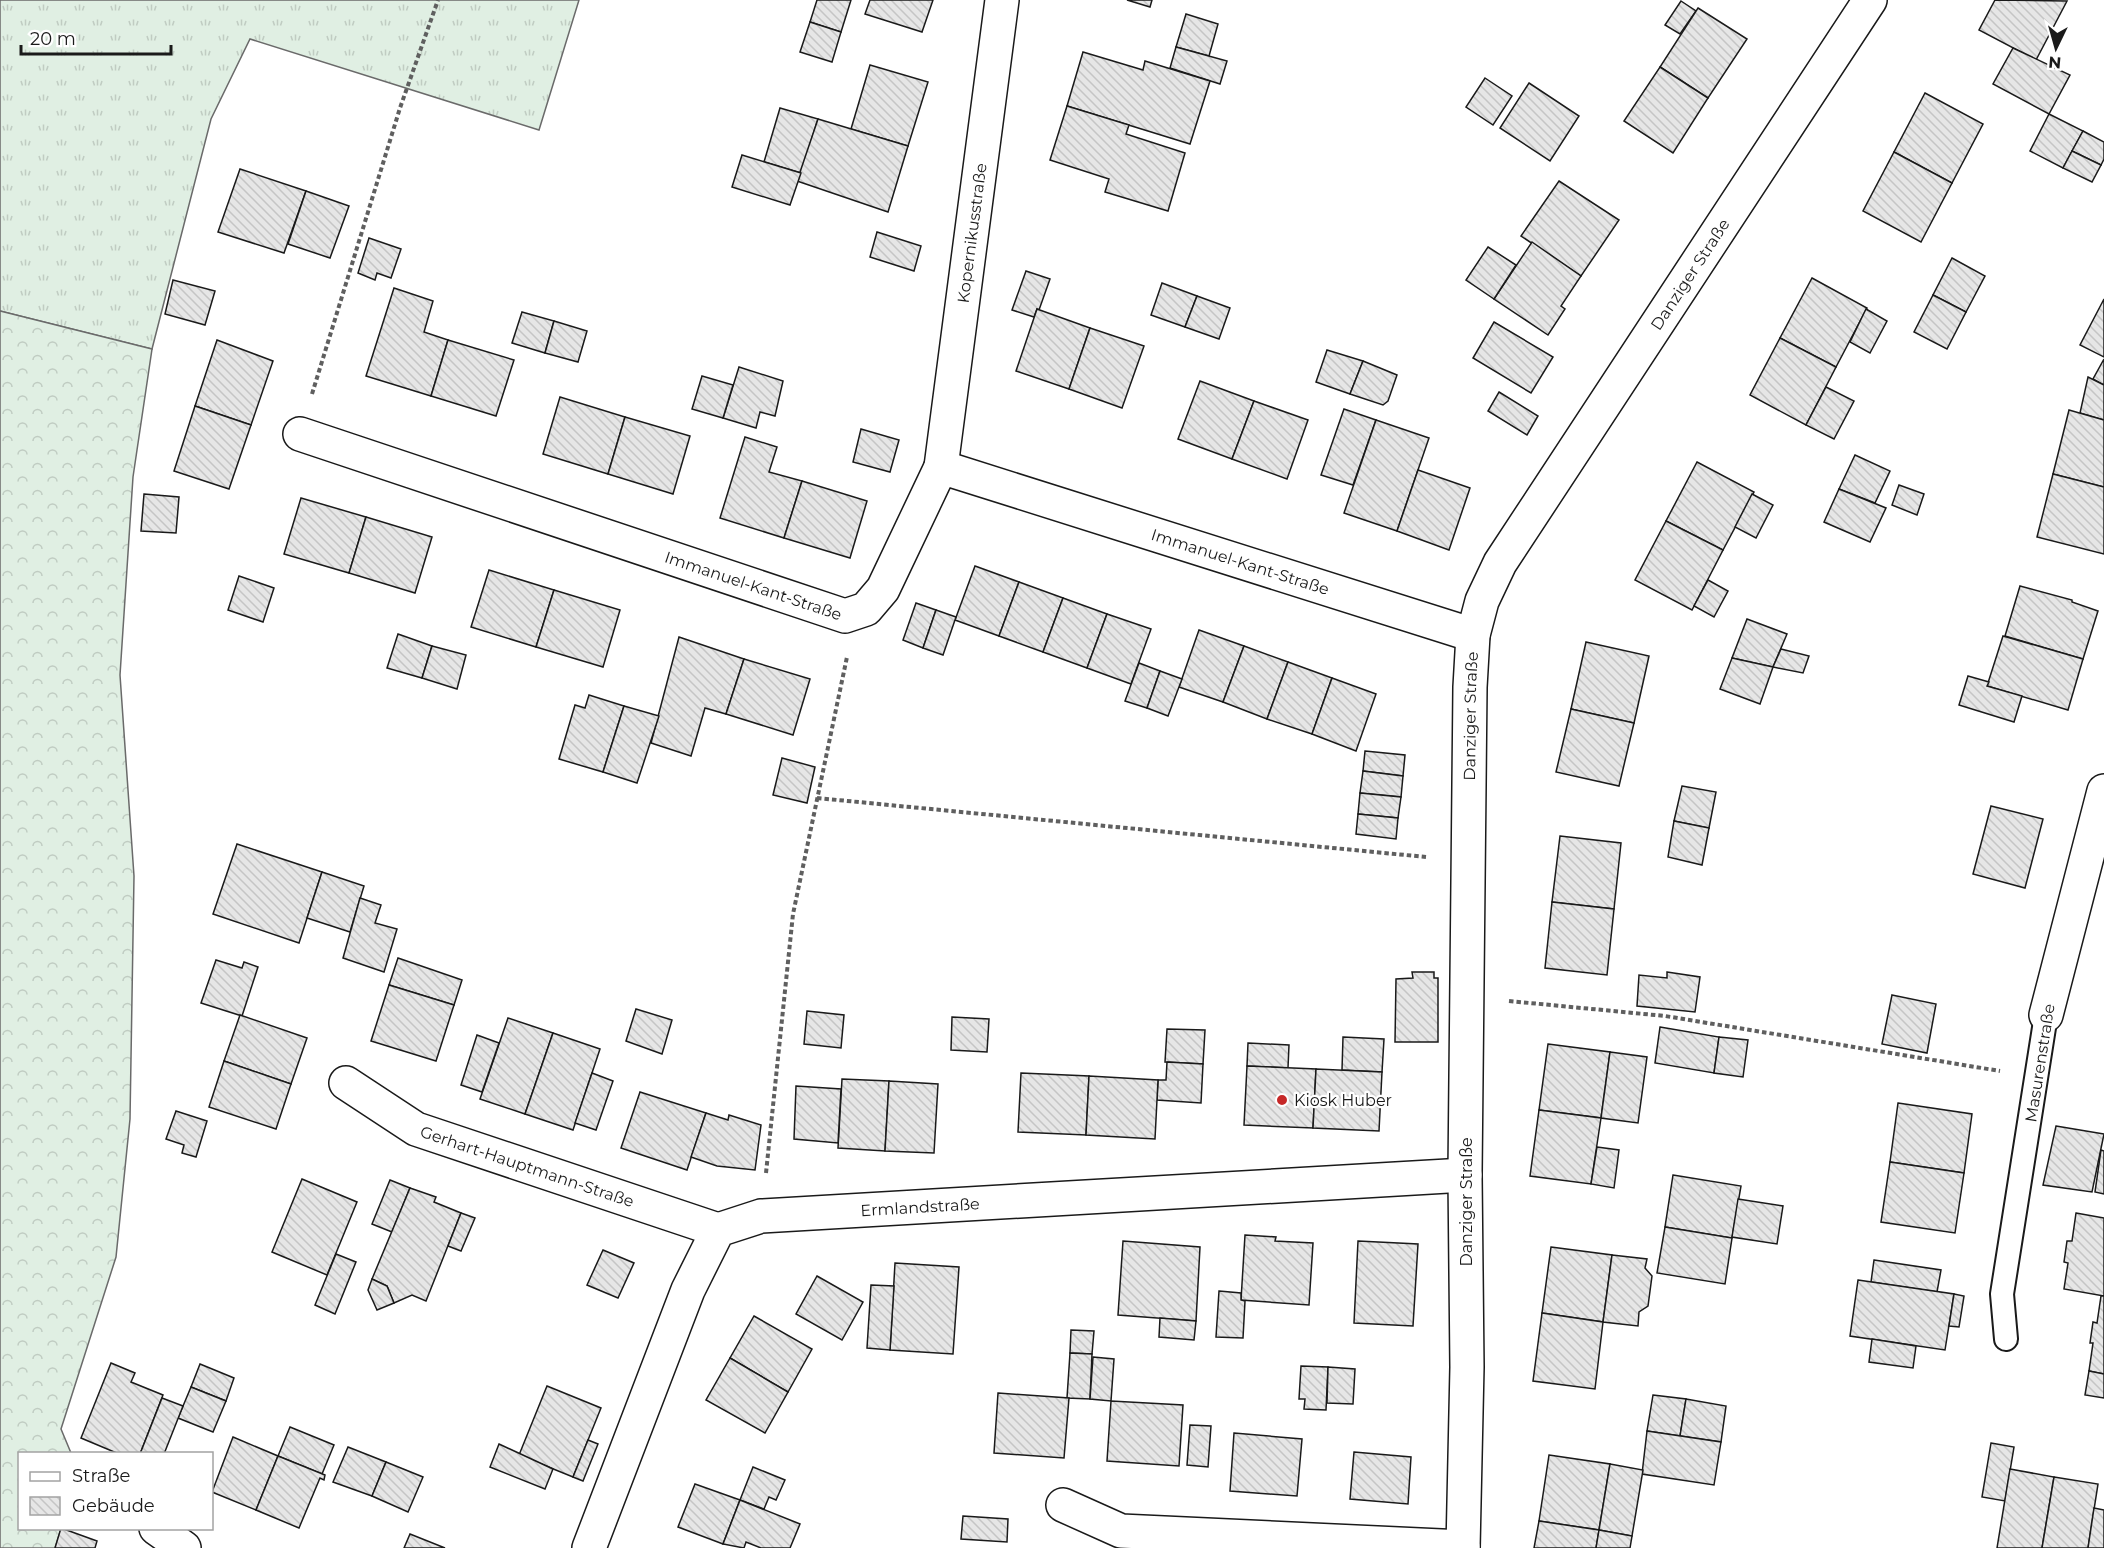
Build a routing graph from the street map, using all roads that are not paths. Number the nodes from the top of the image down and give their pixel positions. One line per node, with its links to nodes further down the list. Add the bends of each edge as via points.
1 (1002, 0): 4 (street, Kopernikusstraße)
2 (1870, 0): 5 (street, Danziger Straße, via 1500,563 1482,601)
3 (300, 434): 4 (street, Immanuel-Kant-Straße, via 845,616 866,609 882,589)
4 (941, 467): 5 (street, Immanuel-Kant-Straße)
5 (1473, 635): 9 (street, Danziger Straße)
6 (2104, 790): 7 (street, Masurenstraße)
7 (2046, 1016): 11 (lane, Masurenstraße, via 2002,1294)
8 (346, 1083): 10 (street, Gerhart-Hauptmann-Straße, via 416,1129)
9 (1465, 1175): 10 (street, Ermlandstraße, via 761,1216); 14 (street, Danziger Straße, via 1467,1367)
10 (718, 1230): 16 (street, via 688,1290)
11 (2006, 1339)
12 (1063, 1505): 14 (street, via 1121,1531)
13 (159, 1530): 15 (street)
14 (1463, 1547)
15 (184, 1548)
16 (589, 1548)

